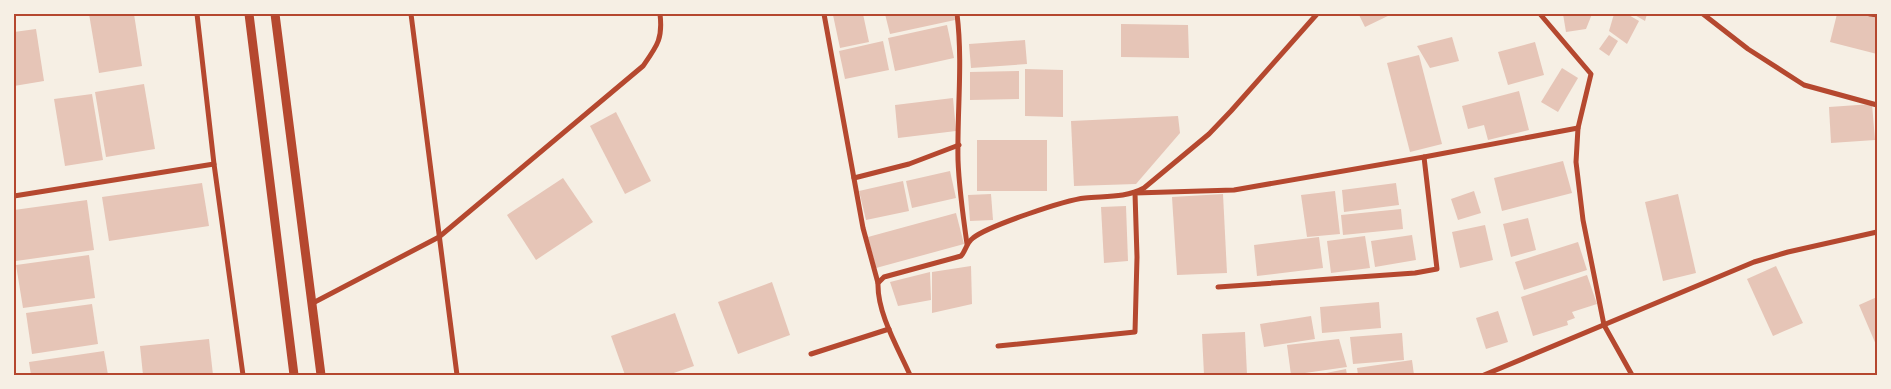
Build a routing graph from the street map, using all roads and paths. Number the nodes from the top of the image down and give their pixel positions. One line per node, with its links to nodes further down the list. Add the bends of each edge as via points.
1 (197, 14): 17 (street)
2 (249, 14): 32 (street)
3 (274, 14): 26 (street)
4 (411, 14): 22 (street)
5 (660, 14): 22 (street, via 662,30 643,66)
6 (824, 14): 18 (street)
7 (957, 14): 15 (street)
8 (1317, 14): 19 (street, via 1209,134)
9 (1540, 14): 14 (street, via 1591,74)
10 (1703, 14): 13 (street, via 1748,49 1804,85)
11 (1870, 14): 12 (street)
12 (1877, 15)
13 (1877, 105)
14 (1578, 128): 16 (street); 27 (street, via 1576,162 1583,220)
15 (959, 145): 18 (street, via 909,164); 23 (street, via 960,195)
16 (1424, 157): 19 (street, via 1234,190); 25 (street, via 1437,269)
17 (214, 164): 20 (street); 31 (street)
18 (854, 178): 24 (street)
19 (1135, 193): 23 (street, via 1072,201 980,234); 29 (street, via 1135,332)
20 (14, 196)
21 (1877, 232): 27 (street, via 1754,262)
22 (439, 237): 26 (street); 34 (street)
23 (967, 244): 24 (street, via 961,256 888,275)
24 (878, 283): 28 (street)
25 (1218, 287)
26 (311, 305): 33 (street)
27 (1604, 325): 36 (street); 37 (street)
28 (889, 328): 30 (street); 35 (street)
29 (998, 346)
30 (811, 354)
31 (243, 375)
32 (294, 375)
33 (321, 375)
34 (457, 375)
35 (910, 375)
36 (1484, 375)
37 (1632, 375)

